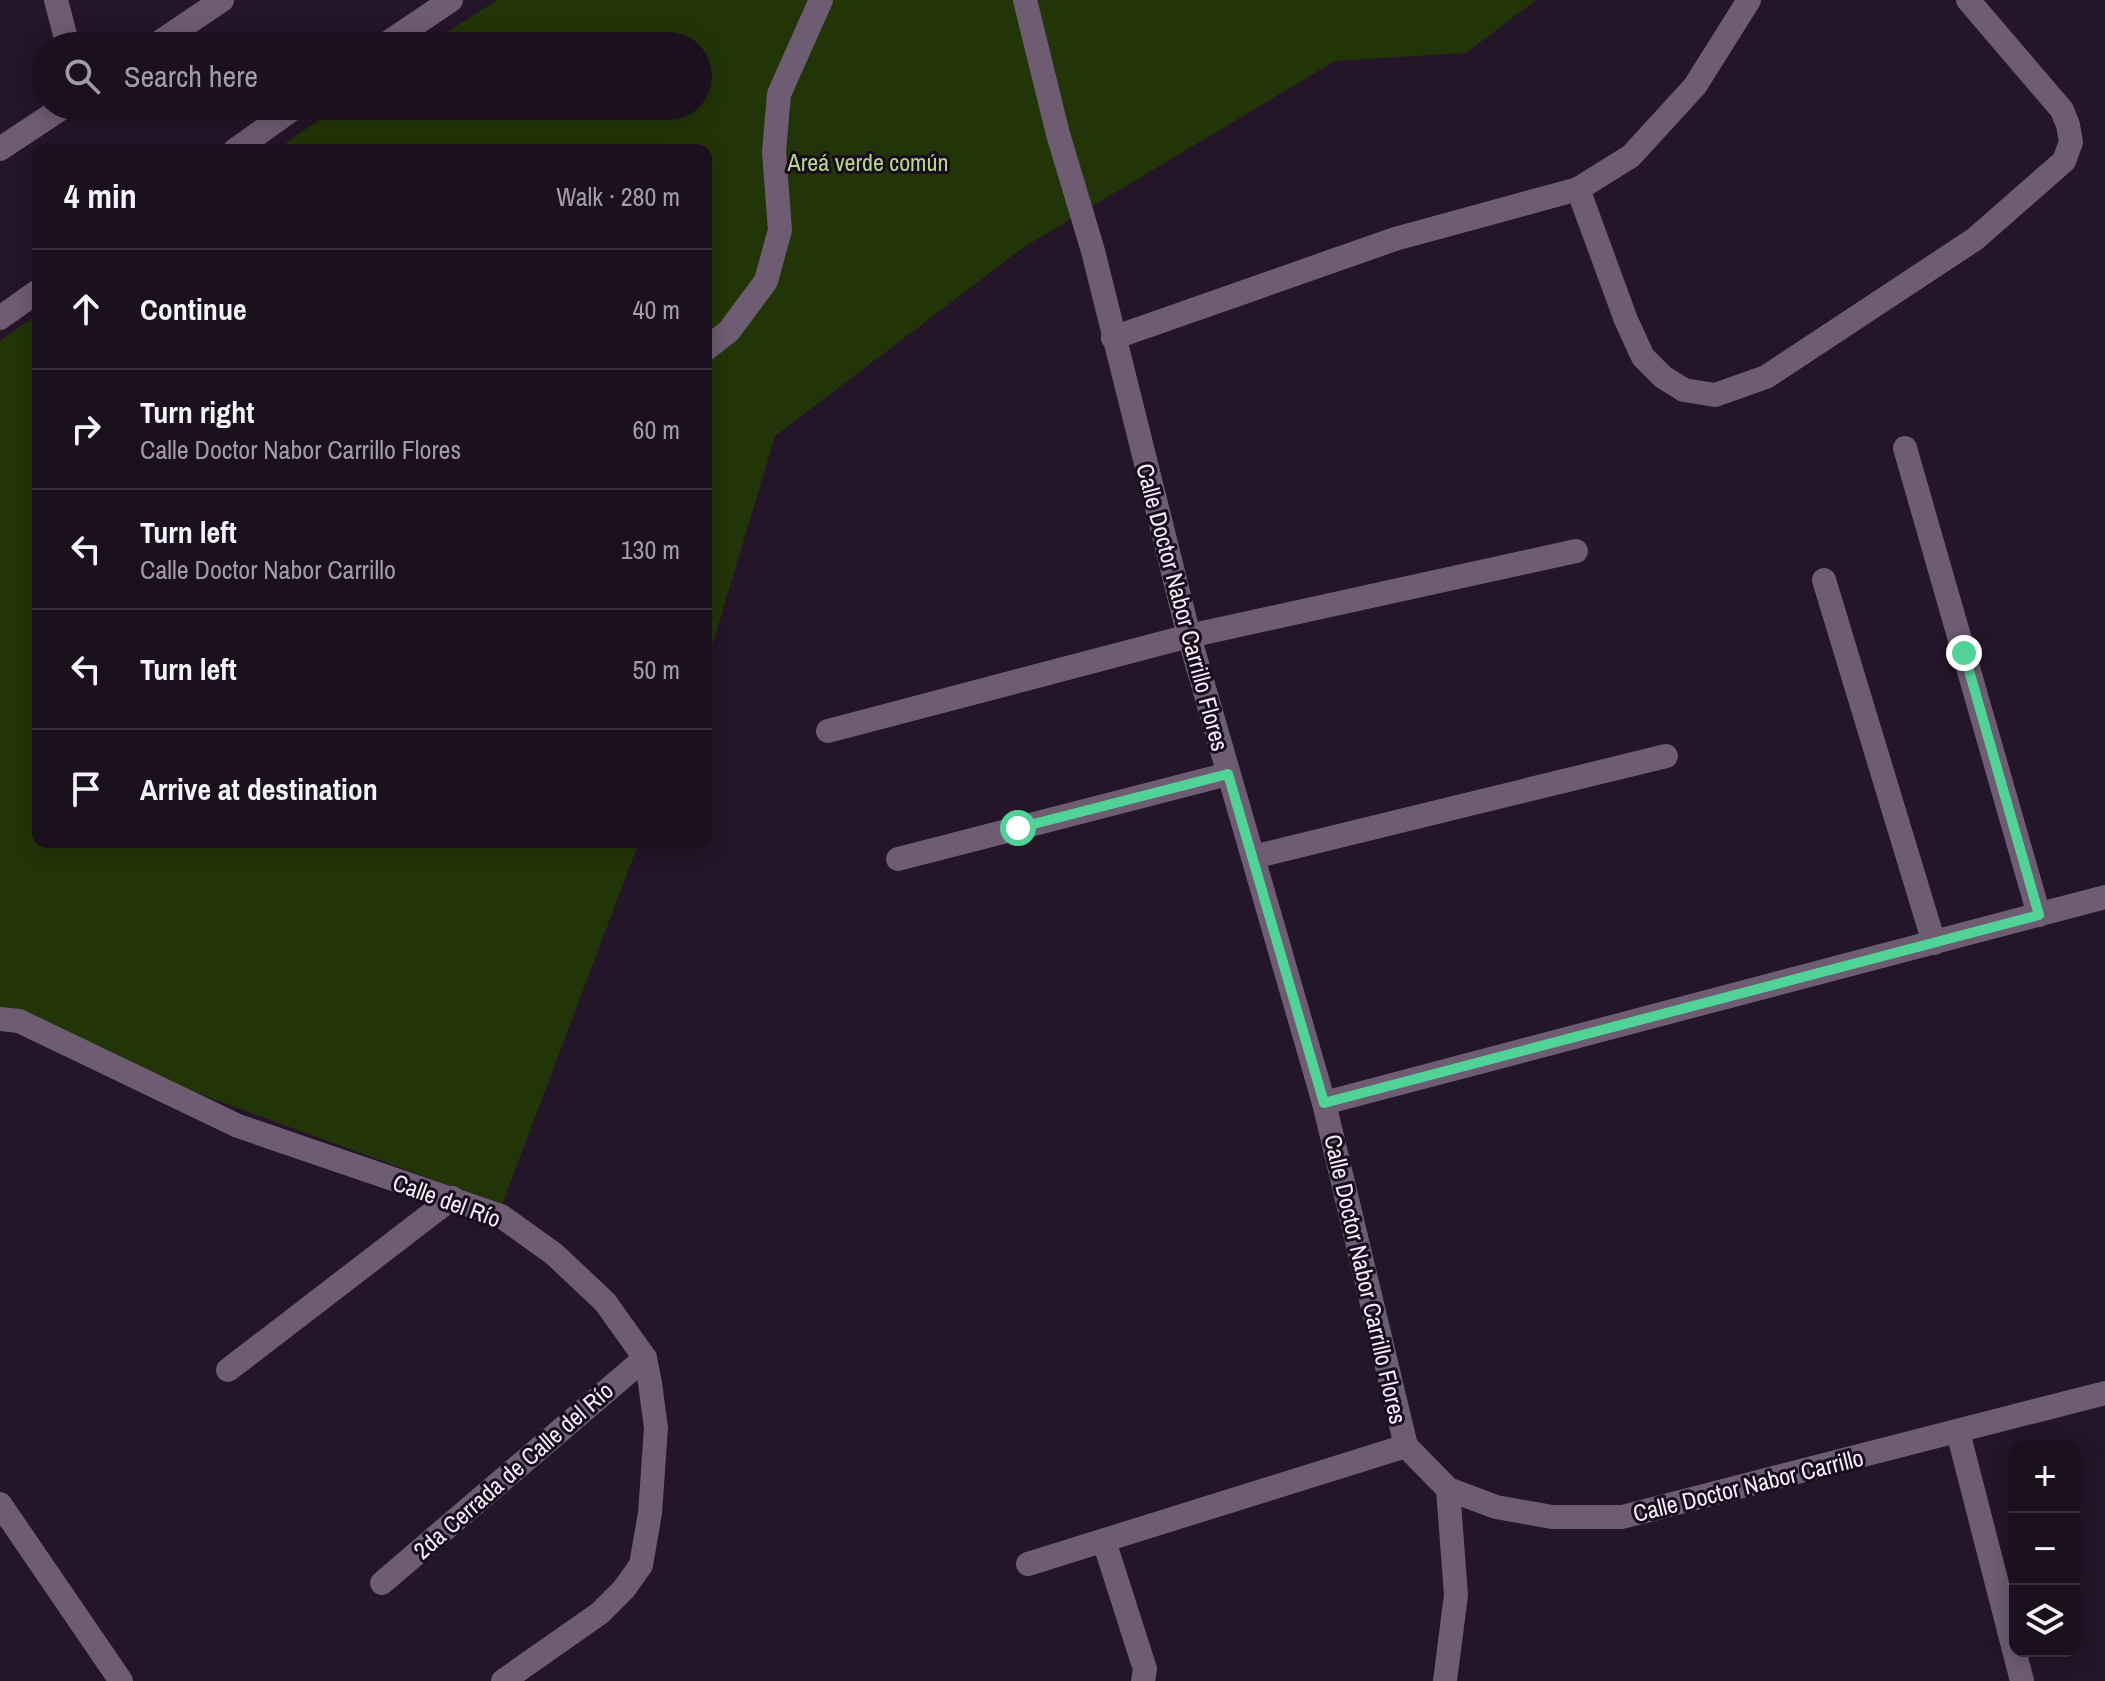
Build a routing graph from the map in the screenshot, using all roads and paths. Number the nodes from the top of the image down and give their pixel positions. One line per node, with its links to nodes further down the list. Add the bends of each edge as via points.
1 (56, 0): 8 (street)
2 (222, 0): 9 (street)
3 (451, 0): 10 (street)
4 (821, 0): 19 (street, via 779,94 774,152 780,230 766,281 729,331)
5 (1025, 0): 18 (street, Calle Doctor Nabor Carrillo Flores)
6 (1749, 0): 15 (street, via 1695,86 1631,156)
7 (1968, 0): 15 (street, via 2062,110 2071,142 2064,161 1975,239 1766,377 1715,395 1684,390 1663,377 1643,357 1626,320)
8 (64, 32)
9 (175, 32)
10 (404, 32)
11 (44, 120): 14 (street)
12 (277, 120): 13 (street)
13 (243, 144)
14 (0, 149)
15 (1578, 189): 18 (street, via 1395,239)
16 (32, 295): 17 (street)
17 (0, 318)
18 (1113, 338): 23 (street, Calle Doctor Nabor Carrillo Flores)
19 (712, 344)
20 (1905, 448): 30 (street)
21 (1576, 551): 23 (street)
22 (1824, 580): 31 (street)
23 (1189, 636): 24 (street); 26 (street, Calle Doctor Nabor Carrillo Flores)
24 (828, 731)
25 (1666, 756): 27 (street)
26 (1228, 774): 27 (street, Calle Doctor Nabor Carrillo Flores); 28 (street)
27 (1253, 857): 33 (street, Calle Doctor Nabor Carrillo Flores)
28 (898, 859)
29 (2105, 897): 30 (street)
30 (2039, 915): 31 (street)
31 (1934, 943): 33 (street)
32 (0, 1019): 34 (street, Calle del Río, via 19,1021 238,1126)
33 (1324, 1103): 39 (street, Calle Doctor Nabor Carrillo Flores)
34 (452, 1198): 35 (street, Calle del Río, via 501,1216 554,1254 605,1302); 36 (street)
35 (645, 1358): 44 (street, 2da Cerrada de Calle del Río); 46 (street, Calle del Río, via 656,1428 641,1565 600,1613)
36 (228, 1370)
37 (2105, 1393): 38 (street, Calle Doctor Nabor Carrillo)
38 (1958, 1432): 40 (street, Calle Doctor Nabor Carrillo, via 1622,1517 1538,1514 1496,1507); 49 (street)
39 (1406, 1446): 40 (street, Calle Doctor Nabor Carrillo); 42 (street)
40 (1448, 1489): 48 (street, via 1456,1595)
41 (0, 1504): 45 (street)
42 (1104, 1541): 43 (street); 47 (street, via 1145,1669)
43 (1028, 1564)
44 (382, 1583)
45 (121, 1681)
46 (503, 1681)
47 (1143, 1681)
48 (1445, 1681)
49 (2022, 1681)

